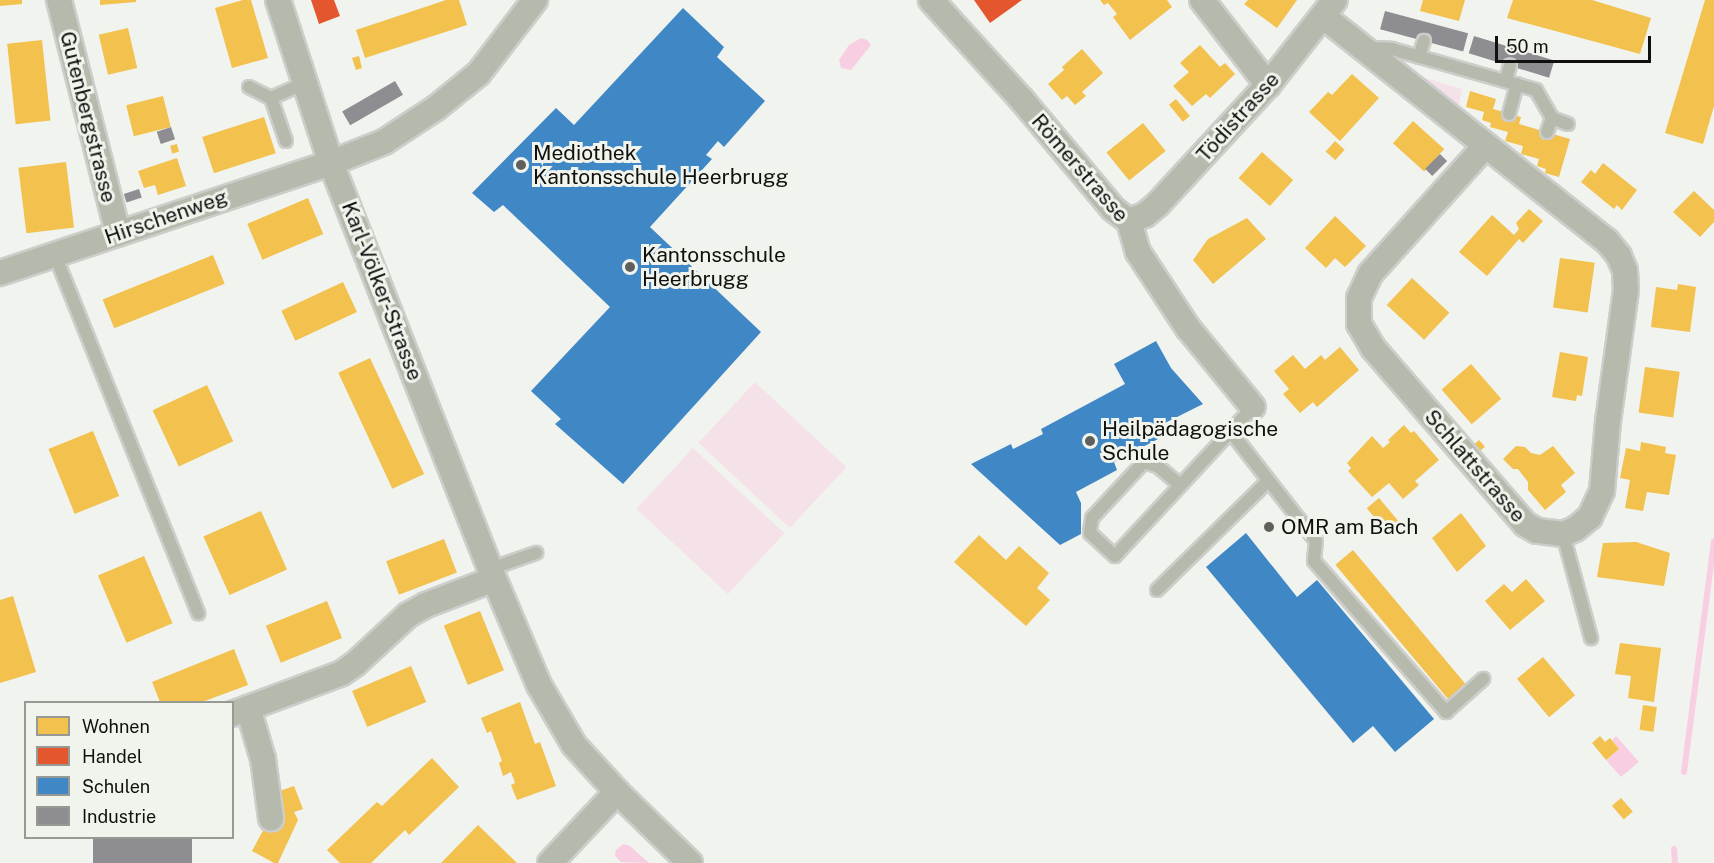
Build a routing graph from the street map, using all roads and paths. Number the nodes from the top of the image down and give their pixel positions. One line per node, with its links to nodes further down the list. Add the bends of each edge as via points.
1 (59, 0): 24 (street, Gutenbergstrasse)
2 (278, 0): 11 (street, Karl-Völker-Strasse)
3 (535, 0): 22 (street, Hirschenweg, via 479,73 436,108 384,142)
4 (931, 0): 23 (street, Römerstrasse, via 1113,209)
5 (1202, 0): 13 (street)
6 (1330, 8): 8 (street); 13 (street, Tödistrasse)
7 (1424, 41): 9 (lane)
8 (1364, 48): 9 (lane, via 1392,49); 21 (street)
9 (1419, 57): 12 (lane)
10 (1510, 65): 12 (lane)
11 (304, 83): 15 (lane); 22 (street, Karl-Völker-Strasse)
12 (1512, 83): 16 (lane); 17 (lane, via 1536,90)
13 (1268, 85): 23 (street, Tödistrasse, via 1158,204)
14 (249, 87): 15 (lane)
15 (271, 98): 20 (lane)
16 (1509, 114)
17 (1552, 118): 18 (lane); 19 (lane)
18 (1568, 124)
19 (1547, 132)
20 (286, 141)
21 (1486, 145): 32 (street, via 1607,241 1625,271 1602,491 1590,517); 32 (street, Schlattstrasse, via 1370,274 1359,297 1359,324 1373,348 1525,524 1537,531)
22 (331, 163): 24 (street, Hirschenweg); 34 (street, Karl-Völker-Strasse)
23 (1129, 221): 28 (street, Römerstrasse, via 1138,252 1188,327)
24 (118, 234): 25 (street, Hirschenweg)
25 (55, 255): 27 (street, Hirschenweg); 36 (lane)
26 (0, 267): 27 (lane)
27 (0, 273)
28 (1253, 407): 29 (lane)
29 (1231, 432): 30 (lane); 31 (lane)
30 (1268, 481): 35 (lane); 38 (lane, via 1316,541 1314,561 1446,712)
31 (1180, 485): 31 (lane, via 1115,556 1090,533 1087,518 1144,462 1157,465)
32 (1563, 534): 37 (lane)
33 (536, 553): 34 (lane)
34 (492, 574): 39 (street, via 408,615 342,673); 40 (street, Karl-Völker-Strasse, via 545,695 574,745)
35 (1157, 590)
36 (198, 613)
37 (1591, 638)
38 (1484, 679)
39 (240, 711): 41 (street, via 263,759)
40 (617, 792): 42 (street); 43 (street, Karl-Völker-Strasse)
41 (271, 818)
42 (550, 863)
43 (690, 863)

